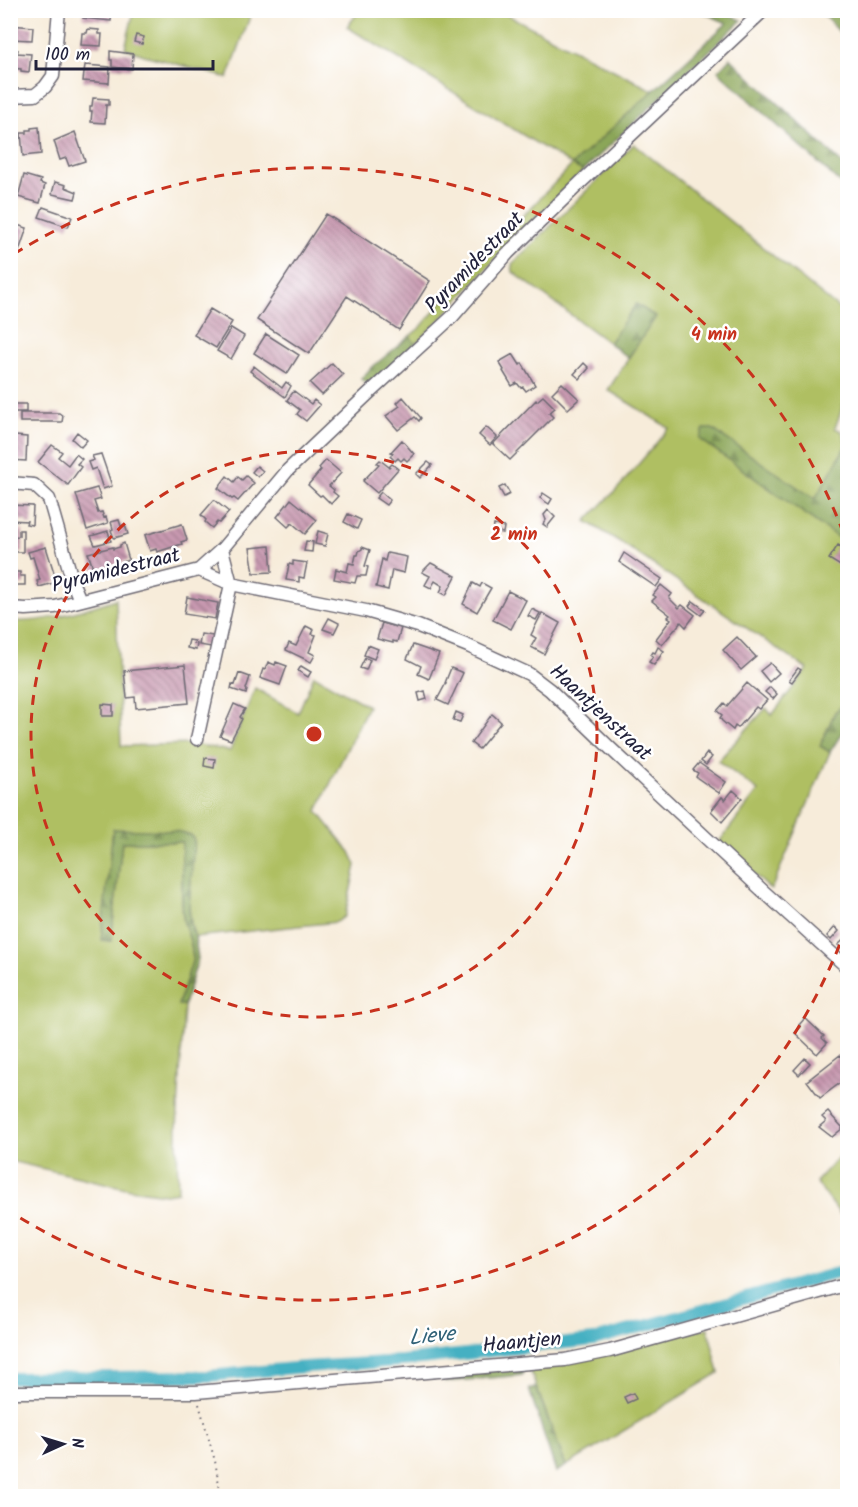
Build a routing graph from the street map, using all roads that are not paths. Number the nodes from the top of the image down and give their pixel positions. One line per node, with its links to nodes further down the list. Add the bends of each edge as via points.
1 (58, 10): 3 (street, via 53,76 35,95)
2 (764, 10): 5 (street, Pyramidestraat, via 508,253 452,317 288,470)
3 (10, 96)
4 (10, 483): 8 (street, via 34,485 49,499)
5 (222, 549): 6 (street, Pyramidestraat); 7 (street)
6 (200, 570): 7 (street, Haantjenstraat); 8 (street, Pyramidestraat)
7 (231, 584): 10 (street); 11 (street, Haantjenstraat, via 366,611 418,626 529,674)
8 (80, 600): 9 (street, Pyramidestraat, via 55,608)
9 (10, 608)
10 (197, 739)
11 (848, 968)
12 (848, 1284): 13 (street, Haantjen, via 565,1360 196,1392)
13 (10, 1392)

